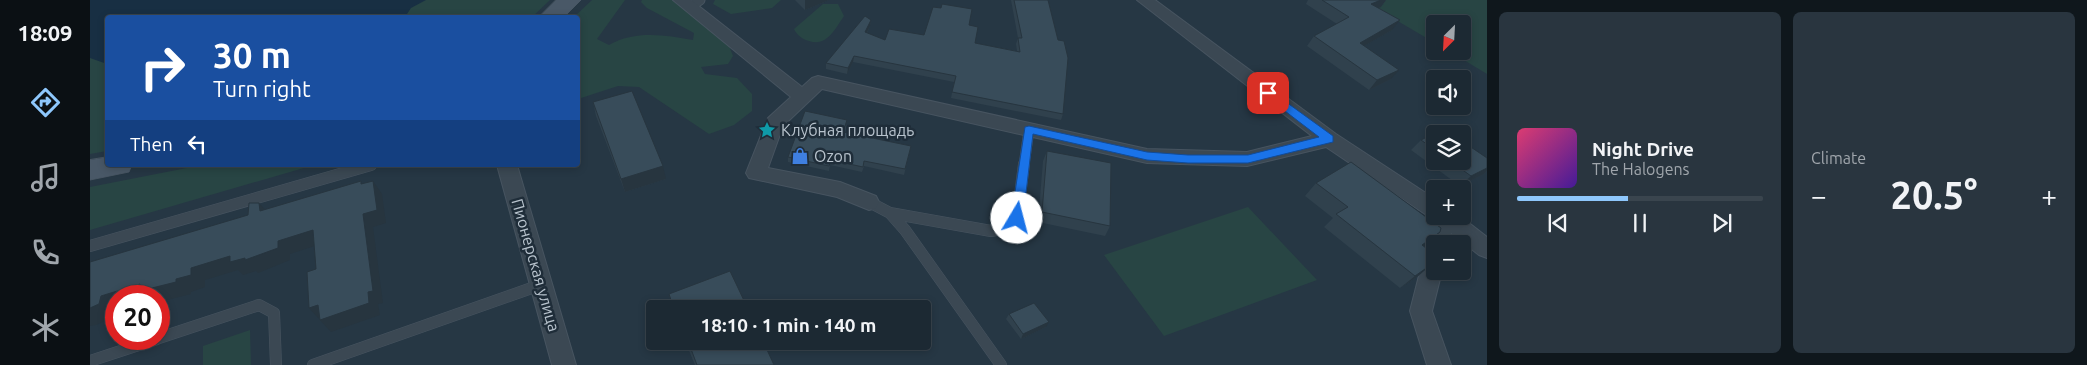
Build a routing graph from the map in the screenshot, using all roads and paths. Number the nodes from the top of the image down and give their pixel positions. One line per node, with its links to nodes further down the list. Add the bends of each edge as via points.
1 (570, 0): 4 (main road)
2 (1145, 0): 7 (street)
3 (690, 2): 5 (street)
4 (552, 15)
5 (802, 97): 6 (street, via 818,82); 12 (street, via 775,123 756,173 840,190)
6 (1029, 130): 7 (street, via 1147,156 1188,159 1248,159); 14 (lane, via 1017,218 1007,228 991,231)
7 (1329, 139): 13 (street)
8 (107, 167): 11 (main road)
9 (364, 167): 16 (lane)
10 (509, 167): 19 (street, Пионерская улица)
11 (90, 170)
12 (869, 202): 14 (lane)
13 (1426, 204)
14 (890, 213): 26 (lane)
15 (1456, 225): 17 (street)
16 (90, 246)
17 (1487, 249)
18 (1429, 280): 27 (street, via 1421,311)
19 (543, 284): 24 (lane); 25 (street, Пионерская улица)
20 (170, 334): 23 (lane, via 259,305 274,313)
21 (123, 350): 22 (lane)
22 (90, 361)
23 (276, 365)
24 (313, 365)
25 (564, 365)
26 (1001, 365)
27 (1439, 365)

